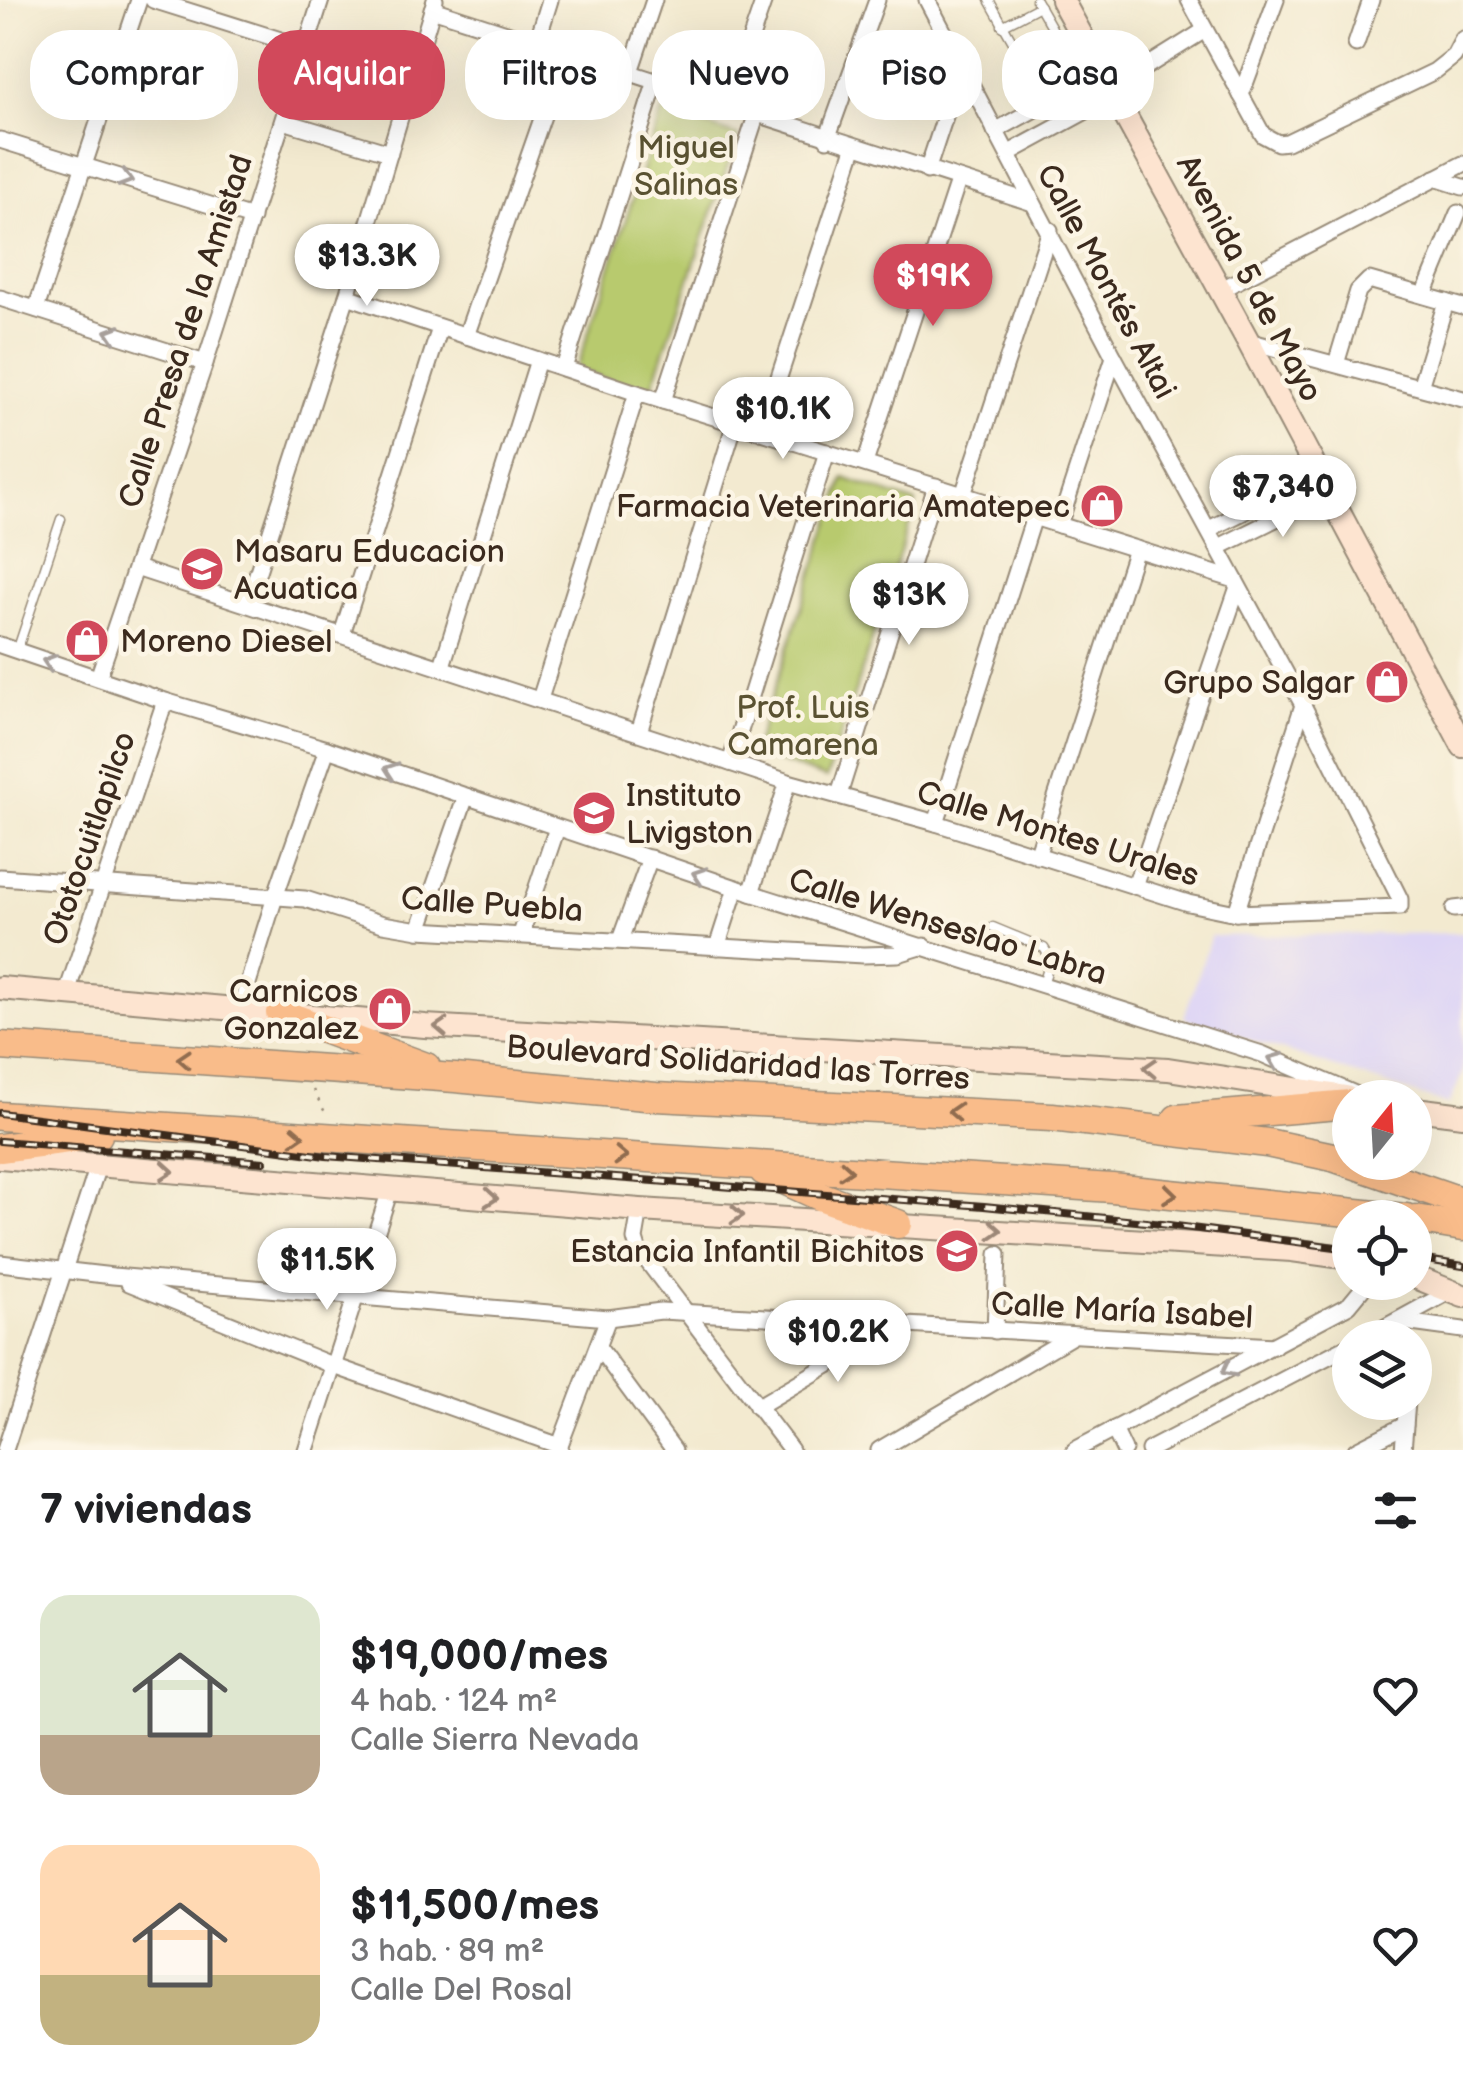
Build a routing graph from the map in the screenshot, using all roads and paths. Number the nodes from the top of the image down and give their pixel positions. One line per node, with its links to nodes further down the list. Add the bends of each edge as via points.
1 (140, 0): 48 (street)
2 (153, 0): 25 (street)
3 (321, 0): 16 (street, Calle Presa de la Amistad)
4 (550, 0): 18 (street)
5 (654, 0): 29 (street)
6 (764, 0): 19 (street)
7 (877, 0): 42 (street)
8 (928, 0): 20 (street, Calle Montés Altai)
9 (989, 0): 15 (lane)
10 (1190, 0): 24 (street)
11 (1276, 0): 31 (street)
12 (1371, 0): 27 (street)
13 (1046, 2): 15 (lane); 22 (lane); 23 (main road, Avenida 5 de Mayo)
14 (434, 5): 17 (street); 46 (street)
15 (1002, 26): 21 (lane)
16 (312, 30)
17 (504, 30)
18 (541, 30)
19 (754, 30)
20 (943, 30)
21 (1005, 30)
22 (1052, 30)
23 (1068, 30)
24 (1205, 30): 28 (street); 31 (street)
25 (258, 33)
26 (1463, 39): 31 (street, via 1435,71 1287,142 1263,135)
27 (1356, 44)
28 (1154, 61)
29 (632, 66)
30 (652, 93): 71 (street)
31 (1241, 95)
32 (982, 106): 41 (street, Calle Montés Altai)
33 (542, 120): 65 (street)
34 (755, 120): 75 (street)
35 (768, 120): 42 (street)
36 (944, 120): 49 (street)
37 (1015, 120): 41 (street)
38 (1069, 120): 45 (street)
39 (1127, 120): 57 (main road, Avenida 5 de Mayo)
40 (283, 121): 46 (street); 55 (street, Calle Presa de la Amistad)
41 (995, 130): 45 (street, Calle Montés Altai)
42 (827, 139): 44 (street)
43 (0, 140): 48 (street)
44 (854, 148): 49 (street); 77 (street)
45 (1008, 153): 53 (street, Calle Montés Altai)
46 (390, 154): 59 (street)
47 (1463, 164): 50 (street)
48 (86, 167): 55 (street, one-way to 55); 63 (street)
49 (927, 171): 51 (street)
50 (1435, 178): 52 (street); 57 (street)
51 (958, 181): 53 (street); 79 (street)
52 (1463, 187)
53 (1033, 203): 56 (street, Calle Montés Altai)
54 (1458, 213): 58 (street)
55 (252, 218): 69 (street, Calle Presa de la Amistad)
56 (1050, 230): 67 (street, Calle Montés Altai); 82 (street)
57 (1220, 290): 66 (main road, Avenida 5 de Mayo)
58 (1424, 295): 61 (street); 70 (street, via 1363,283)
59 (347, 296): 64 (street); 91 (street)
60 (0, 298): 63 (street)
61 (1446, 302): 62 (street); 72 (street)
62 (1463, 307)
63 (36, 309): 69 (street, one-way to 63)
64 (440, 328): 65 (street); 92 (street)
65 (466, 336): 68 (street)
66 (1248, 341): 70 (street); 80 (main road, Avenida 5 de Mayo)
67 (1114, 357): 85 (street); 86 (street, Calle Montés Altai)
68 (538, 360): 71 (street); 95 (street)
69 (205, 362): 89 (street, Calle Presa de la Amistad)
70 (1336, 364): 72 (street)
71 (564, 368): 73 (street)
72 (1420, 387): 74 (street)
73 (637, 393): 75 (street); 97 (street)
74 (1463, 399)
75 (662, 401): 76 (street)
76 (735, 423): 77 (street); 100 (street)
77 (762, 432): 78 (street)
78 (827, 452): 79 (street); 103 (street)
79 (865, 463): 81 (street)
80 (1323, 484): 86 (street); 87 (street); 101 (main road, Avenida 5 de Mayo)
81 (936, 486): 82 (street); 105 (street)
82 (964, 495): 83 (street)
83 (1034, 517): 85 (street); 107 (street)
84 (61, 520): 94 (lane)
85 (1059, 525): 88 (street)
86 (1209, 529): 87 (street, Calle Montés Altai)
87 (1219, 548): 90 (street, Calle Montés Altai)
88 (1136, 549): 90 (street); 109 (street)
89 (136, 568): 91 (street, Calle Montes Urales); 96 (street, Calle Presa de la Amistad)
90 (1236, 583): 99 (street, Calle Montés Altai); 113 (street)
91 (248, 602): 92 (street, Calle Montes Urales)
92 (342, 634): 95 (street, Calle Montes Urales)
93 (0, 645): 94 (street, Calle Wenseslao Labra)
94 (16, 651): 96 (street, Calle Wenseslao Labra, one-way to 94)
95 (442, 666): 97 (street, Calle Montes Urales)
96 (98, 678): 98 (street, Calle Wenseslao Labra)
97 (540, 700): 100 (street, Calle Montes Urales)
98 (164, 701): 102 (street, Calle Wenseslao Labra); 112 (street, Ototocuitlapilco)
99 (1302, 705): 116 (street, Calle Montés Altai); 117 (street)
100 (639, 732): 103 (street, Calle Montes Urales)
101 (1461, 740)
102 (328, 749): 106 (street, Calle Wenseslao Labra, one-way to 102); 115 (street)
103 (730, 763): 104 (street, Calle Montes Urales)
104 (788, 782): 105 (street, Calle Montes Urales); 114 (street)
105 (839, 795): 107 (street, Calle Montes Urales)
106 (466, 796): 108 (street, Calle Wenseslao Labra); 119 (street)
107 (936, 824): 109 (street, Calle Montes Urales)
108 (557, 828): 110 (street, Calle Wenseslao Labra); 120 (street)
109 (1038, 856): 113 (street, Calle Montes Urales)
110 (650, 858): 114 (street, Calle Wenseslao Labra, one-way to 110); 121 (street)
111 (0, 877): 112 (street, Calle Puebla)
112 (102, 884): 115 (street, Calle Puebla); 126 (street, Ototocuitlapilco)
113 (1135, 886): 117 (street, Calle Montes Urales)
114 (744, 891): 122 (street, Calle Wenseslao Labra); 123 (street)
115 (274, 897): 119 (street, Calle Puebla); 127 (street)
116 (1400, 907): 117 (street, Calle Montes Urales)
117 (1236, 913)
118 (994, 928): 124 (lane, via 1044,948 1049,964)
119 (419, 930): 120 (street, Calle Puebla)
120 (522, 934): 121 (street, Calle Puebla)
121 (620, 940): 123 (street, Calle Puebla)
122 (924, 946): 123 (street, Calle Puebla, via 863,955); 124 (street, Calle Wenseslao Labra)
123 (716, 947)
124 (1043, 984): 132 (street, Calle Wenseslao Labra, one-way to 124, via 1262,1054)
125 (0, 988): 126 (main road, Boulevard Solidaridad las Torres)
126 (67, 992): 127 (main road, Boulevard Solidaridad las Torres)
127 (240, 1009): 128 (main road, Boulevard Solidaridad las Torres)
128 (280, 1013): 131 (highway); 133 (main road, Boulevard Solidaridad las Torres, one-way to 128, via 1168,1069)
129 (0, 1046): 130 (highway, Boulevard Solidaridad las Torres, one-way to 129)
130 (300, 1067): 131 (highway, Boulevard Solidaridad las Torres); 140 (path)
131 (456, 1078): 138 (highway, Boulevard Solidaridad las Torres, one-way to 131, via 656,1097)
132 (1332, 1084)
133 (1332, 1098)
134 (1332, 1103): 138 (highway, via 1187,1120)
135 (1432, 1111): 136 (main road)
136 (1463, 1115)
137 (0, 1116): 139 (highway)
138 (1052, 1117): 146 (highway, Boulevard Solidaridad las Torres, via 1267,1143 1333,1157)
139 (165, 1129): 140 (highway, one-way to 140); 141 (highway)
140 (339, 1138): 143 (highway, one-way to 143)
141 (0, 1148)
142 (0, 1158): 144 (main road)
143 (749, 1164): 148 (highway, one-way to 148); 150 (highway)
144 (98, 1166): 145 (main road, one-way to 145); 155 (street)
145 (390, 1190): 147 (main road, one-way to 147); 159 (street)
146 (1463, 1202)
147 (640, 1210): 150 (main road, one-way to 150); 161 (street, via 638,1249)
148 (1332, 1210)
149 (1432, 1222): 151 (highway)
150 (898, 1224): 153 (main road, one-way to 153)
151 (1463, 1227)
152 (998, 1254): 167 (street)
153 (1332, 1256)
154 (0, 1263): 155 (street)
155 (64, 1268): 156 (street); 178 (street)
156 (113, 1276): 159 (street, Calle María Isabel); 172 (street)
157 (1432, 1284): 158 (main road)
158 (1457, 1294): 163 (street)
159 (355, 1296): 162 (street, Calle María Isabel); 172 (street)
160 (1354, 1300): 169 (street)
161 (688, 1312): 162 (street, Calle María Isabel); 164 (street, Calle María Isabel); 173 (street)
162 (608, 1318): 170 (street)
163 (1418, 1320)
164 (896, 1325): 167 (street, Calle María Isabel); 173 (street)
165 (1432, 1328): 166 (street)
166 (1463, 1330)
167 (996, 1331): 168 (street, Calle María Isabel)
168 (1072, 1336): 169 (street, Calle María Isabel); 182 (street)
169 (1274, 1346): 176 (street, one-way to 176)
170 (598, 1347): 177 (street); 180 (street)
171 (1332, 1355): 185 (street)
172 (334, 1366): 177 (street); 179 (street)
173 (758, 1407): 181 (street)
174 (1405, 1420): 175 (street)
175 (1405, 1425): 186 (street); 187 (street)
176 (1114, 1429): 183 (street); 184 (street)
177 (559, 1448)
178 (4, 1450)
179 (306, 1450)
180 (674, 1450)
181 (791, 1450)
182 (880, 1450)
183 (1075, 1450)
184 (1124, 1450)
185 (1150, 1450)
186 (1356, 1450)
187 (1403, 1450)

